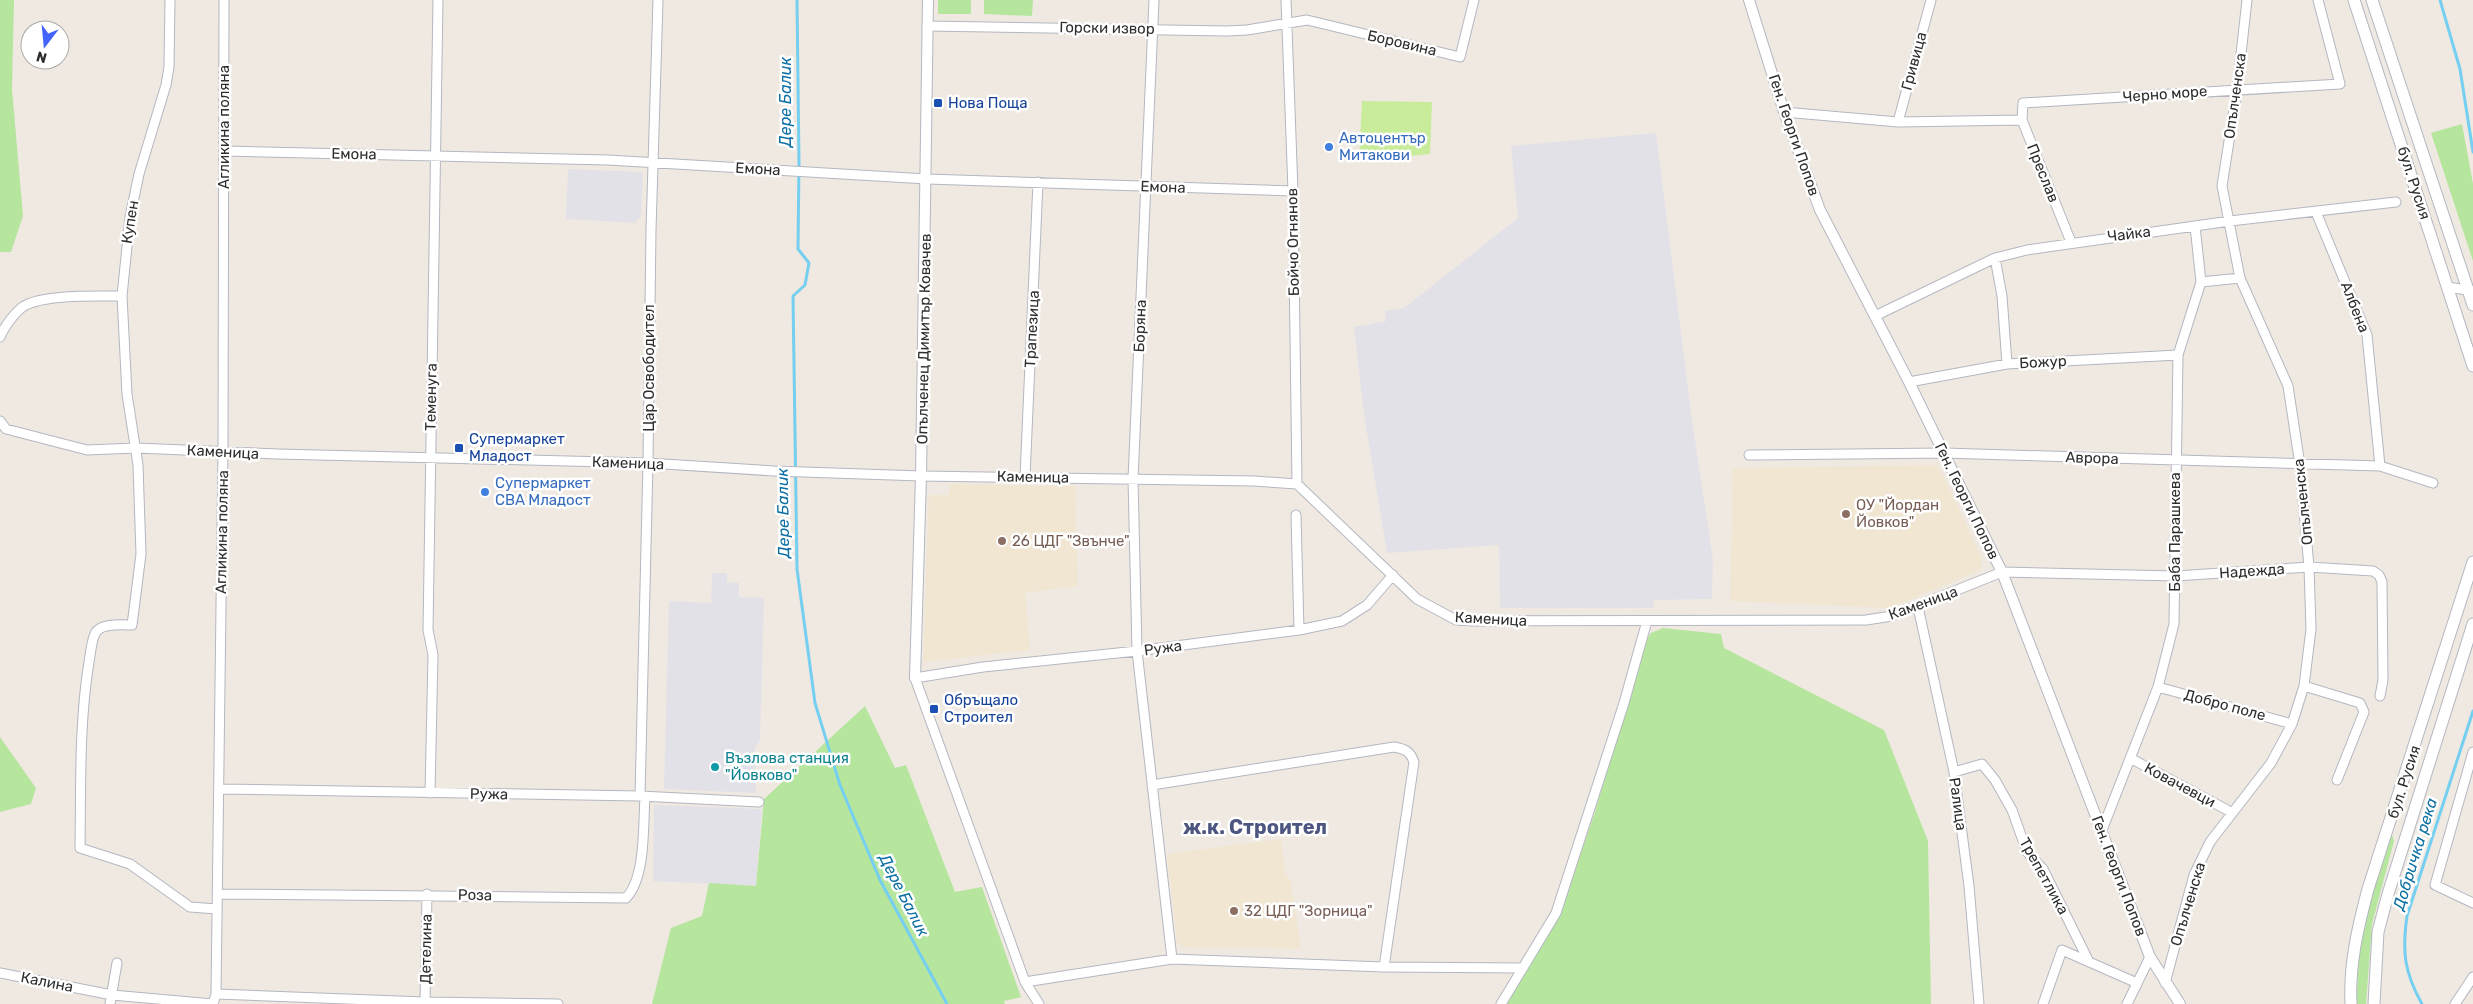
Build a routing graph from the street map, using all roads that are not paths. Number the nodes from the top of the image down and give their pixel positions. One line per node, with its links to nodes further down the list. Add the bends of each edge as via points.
1 (170, 0): 40 (street, Купен, via 169,67 130,217)
2 (224, 0): 23 (street, Агликина поляна)
3 (438, 0): 24 (street, Теменуга)
4 (658, 0): 25 (street, Цар Освободител)
5 (928, 0): 16 (street, Опълченец Димитър Ковачев)
6 (1154, 0): 17 (street, Боряна)
7 (1286, 0): 15 (street, Бойчо Огнянов)
8 (1474, 0): 15 (street, Боровина, via 1460,57 1307,20)
9 (1749, 0): 20 (street, Ген. Георги Попов)
10 (1931, 0): 22 (street, Гривица)
11 (2247, 0): 18 (street, Опълченска)
12 (2318, 0): 18 (street, Черно море, via 2340,84)
13 (2354, 0): 38 (main road, бул. Русия)
14 (2372, 0): 39 (main road, бул. Русия)
15 (1287, 24): 17 (street, Горски извор, via 1247,30); 29 (street, Бойчо Огнянов)
16 (927, 26): 17 (street, Горски извор); 26 (street, Опълченец Димитър Ковачев)
17 (1153, 28): 28 (street, Боряна)
18 (2237, 90): 19 (street, Черно море); 32 (street, Опълченска, via 2222,186)
19 (2023, 103): 21 (street, Преслав)
20 (1784, 112): 22 (street); 42 (street, Ген. Георги Попов, via 1820,210)
21 (2022, 120): 22 (street); 34 (street, Преслав)
22 (1898, 122)
23 (224, 152): 24 (street, Емона); 50 (street, Агликина поляна)
24 (436, 156): 25 (street, Емона); 53 (street, Теменуга)
25 (654, 163): 26 (street, Емона); 55 (street, Цар Освободител)
26 (927, 178): 27 (street, Емона); 58 (street, Опълченец Димитър Ковачев)
27 (1038, 182): 28 (street, Емона); 59 (street, Трапезица)
28 (1146, 186): 29 (street, Емона); 60 (street, Боряна)
29 (1293, 191): 62 (street, Бойчо Огнянов)
30 (2396, 202): 31 (street, Чайка)
31 (2316, 212): 32 (street, Чайка); 57 (street, Албена, via 2367,335)
32 (2230, 221): 33 (street, Чайка); 36 (street, Опълченска)
33 (2195, 226): 34 (street, Чайка); 37 (street, Баба Парашкева)
34 (2071, 242): 35 (street, Чайка)
35 (1996, 258): 42 (street, Чайка); 45 (street)
36 (2240, 278): 37 (street); 56 (street, Опълченска, via 2288,386)
37 (2201, 282): 44 (street, Баба Парашкева)
38 (2448, 287): 39 (street); 46 (main road, бул. Русия)
39 (2471, 291): 41 (main road, бул. Русия)
40 (122, 296): 43 (street, via 50,299 24,306); 49 (street, Купен, via 127,394)
41 (2473, 305)
42 (1875, 316): 47 (street, Ген. Георги Попов)
43 (0, 337)
44 (2178, 355): 45 (street, Божур); 54 (street, Баба Парашкева)
45 (2007, 364): 47 (street, Божур)
46 (2473, 366)
47 (1909, 382): 51 (street, Ген. Георги Попов)
48 (3, 425): 49 (street, Каменица, via 77,449)
49 (136, 448): 50 (street, Каменица); 93 (street, Купен, via 141,554 132,625 102,627 92,640 84,689 80,848 130,864 190,907)
50 (223, 452): 53 (street, Каменица); 84 (street, Агликина поляна)
51 (1944, 453): 52 (street, Аврора); 54 (street, Аврора); 66 (street, Ген. Георги Попов)
52 (1749, 455)
53 (430, 457): 55 (street, Каменица); 85 (street, Теменуга, via 428,630 433,655)
54 (2176, 462): 56 (street, Аврора); 68 (street, Баба Парашкева)
55 (648, 463): 58 (street, Каменица); 86 (street, Цар Освободител)
56 (2300, 465): 57 (street, Аврора); 65 (street, Опълченска)
57 (2380, 466): 61 (street, Аврора)
58 (921, 476): 59 (street, Каменица); 74 (street, Опълченец Димитър Ковачев)
59 (1025, 477): 60 (street, Каменица)
60 (1134, 479): 62 (street, Каменица); 73 (street, Боряна)
61 (2433, 483)
62 (1297, 484): 67 (street, Каменица)
63 (1296, 515): 72 (street)
64 (2473, 562): 97 (main road, бул. Русия, via 2368,889)
65 (2309, 567): 68 (street, Надежда); 75 (street, Опълченска, via 2311,629); 77 (street, Надежда, via 2373,571 2379,576 2382,582 2383,660)
66 (2002, 572): 68 (street, Надежда); 69 (street, Каменица); 89 (street, Ген. Георги Попов)
67 (1393, 575): 70 (street, Каменица, via 1417,599 1456,620); 72 (street, Ружа, via 1355,614 1342,621)
68 (2176, 576): 76 (street, Баба Парашкева, via 2174,624)
69 (1918, 607): 70 (street, Каменица, via 1866,620); 81 (street, Ралица)
70 (1647, 621): 100 (street, via 1556,912)
71 (2473, 624): 119 (main road, бул. Русия, via 2378,932)
72 (1299, 630): 73 (street, Ружа)
73 (1137, 651): 74 (street, Ружа, via 983,667); 83 (street, Боряна)
74 (915, 678): 103 (street)
75 (2304, 686): 78 (street, Опълченска); 82 (street, via 2360,703 2363,708)
76 (2158, 687): 78 (street, Добро поле); 80 (street, Баба Парашкева)
77 (2380, 696)
78 (2292, 724): 88 (street, Опълченска, via 2271,763)
79 (2473, 752): 92 (street, via 2435,885)
80 (2130, 758): 88 (street, Ковачевци); 89 (street, Баба Парашкева)
81 (1954, 772): 96 (street, Трепетлика, via 1982,764 1995,780 2012,810 2027,852 2043,869); 113 (street, Ралица, via 1969,886)
82 (2337, 780)
83 (1152, 785): 95 (street, Боряна); 99 (street, via 1404,748 1414,762)
84 (220, 789): 85 (street, Ружа); 90 (street, Агликина поляна)
85 (430, 793): 86 (street, Ружа)
86 (642, 796): 87 (street, Ружа); 91 (street, Роза, via 638,876 626,898)
87 (759, 802)
88 (2231, 812): 104 (street, Опълченска, via 2210,842 2194,875)
89 (2102, 830): 94 (street, Ген. Георги Попов)
90 (218, 894): 91 (street, Роза); 93 (street, Агликина поляна)
91 (427, 894): 108 (street, Детелина)
92 (2473, 903)
93 (217, 909): 106 (street, Агликина поляна)
94 (2150, 957): 104 (street, Ген. Георги Попов); 105 (street)
95 (1172, 959): 99 (street); 103 (street)
96 (2089, 962): 105 (street); 114 (street, via 2062,950)
97 (2352, 962): 117 (main road); 118 (main road, бул. Русия)
98 (117, 963): 107 (street)
99 (1384, 967): 100 (street)
100 (1522, 968): 112 (street)
101 (0, 973): 107 (street, Калина)
102 (2473, 977): 120 (street)
103 (1025, 982): 111 (street)
104 (2165, 983): 116 (street, Ген. Георги Попов)
105 (2137, 984): 115 (street)
106 (216, 994): 108 (street); 109 (street, Агликина поляна)
107 (111, 1000): 109 (street, Калина)
108 (425, 1003): 110 (street)
109 (213, 1004)
110 (558, 1004)
111 (1039, 1004)
112 (1500, 1004)
113 (1979, 1004)
114 (2043, 1004)
115 (2127, 1004)
116 (2180, 1004)
117 (2343, 1004)
118 (2350, 1004)
119 (2374, 1004)
120 (2455, 1004)

